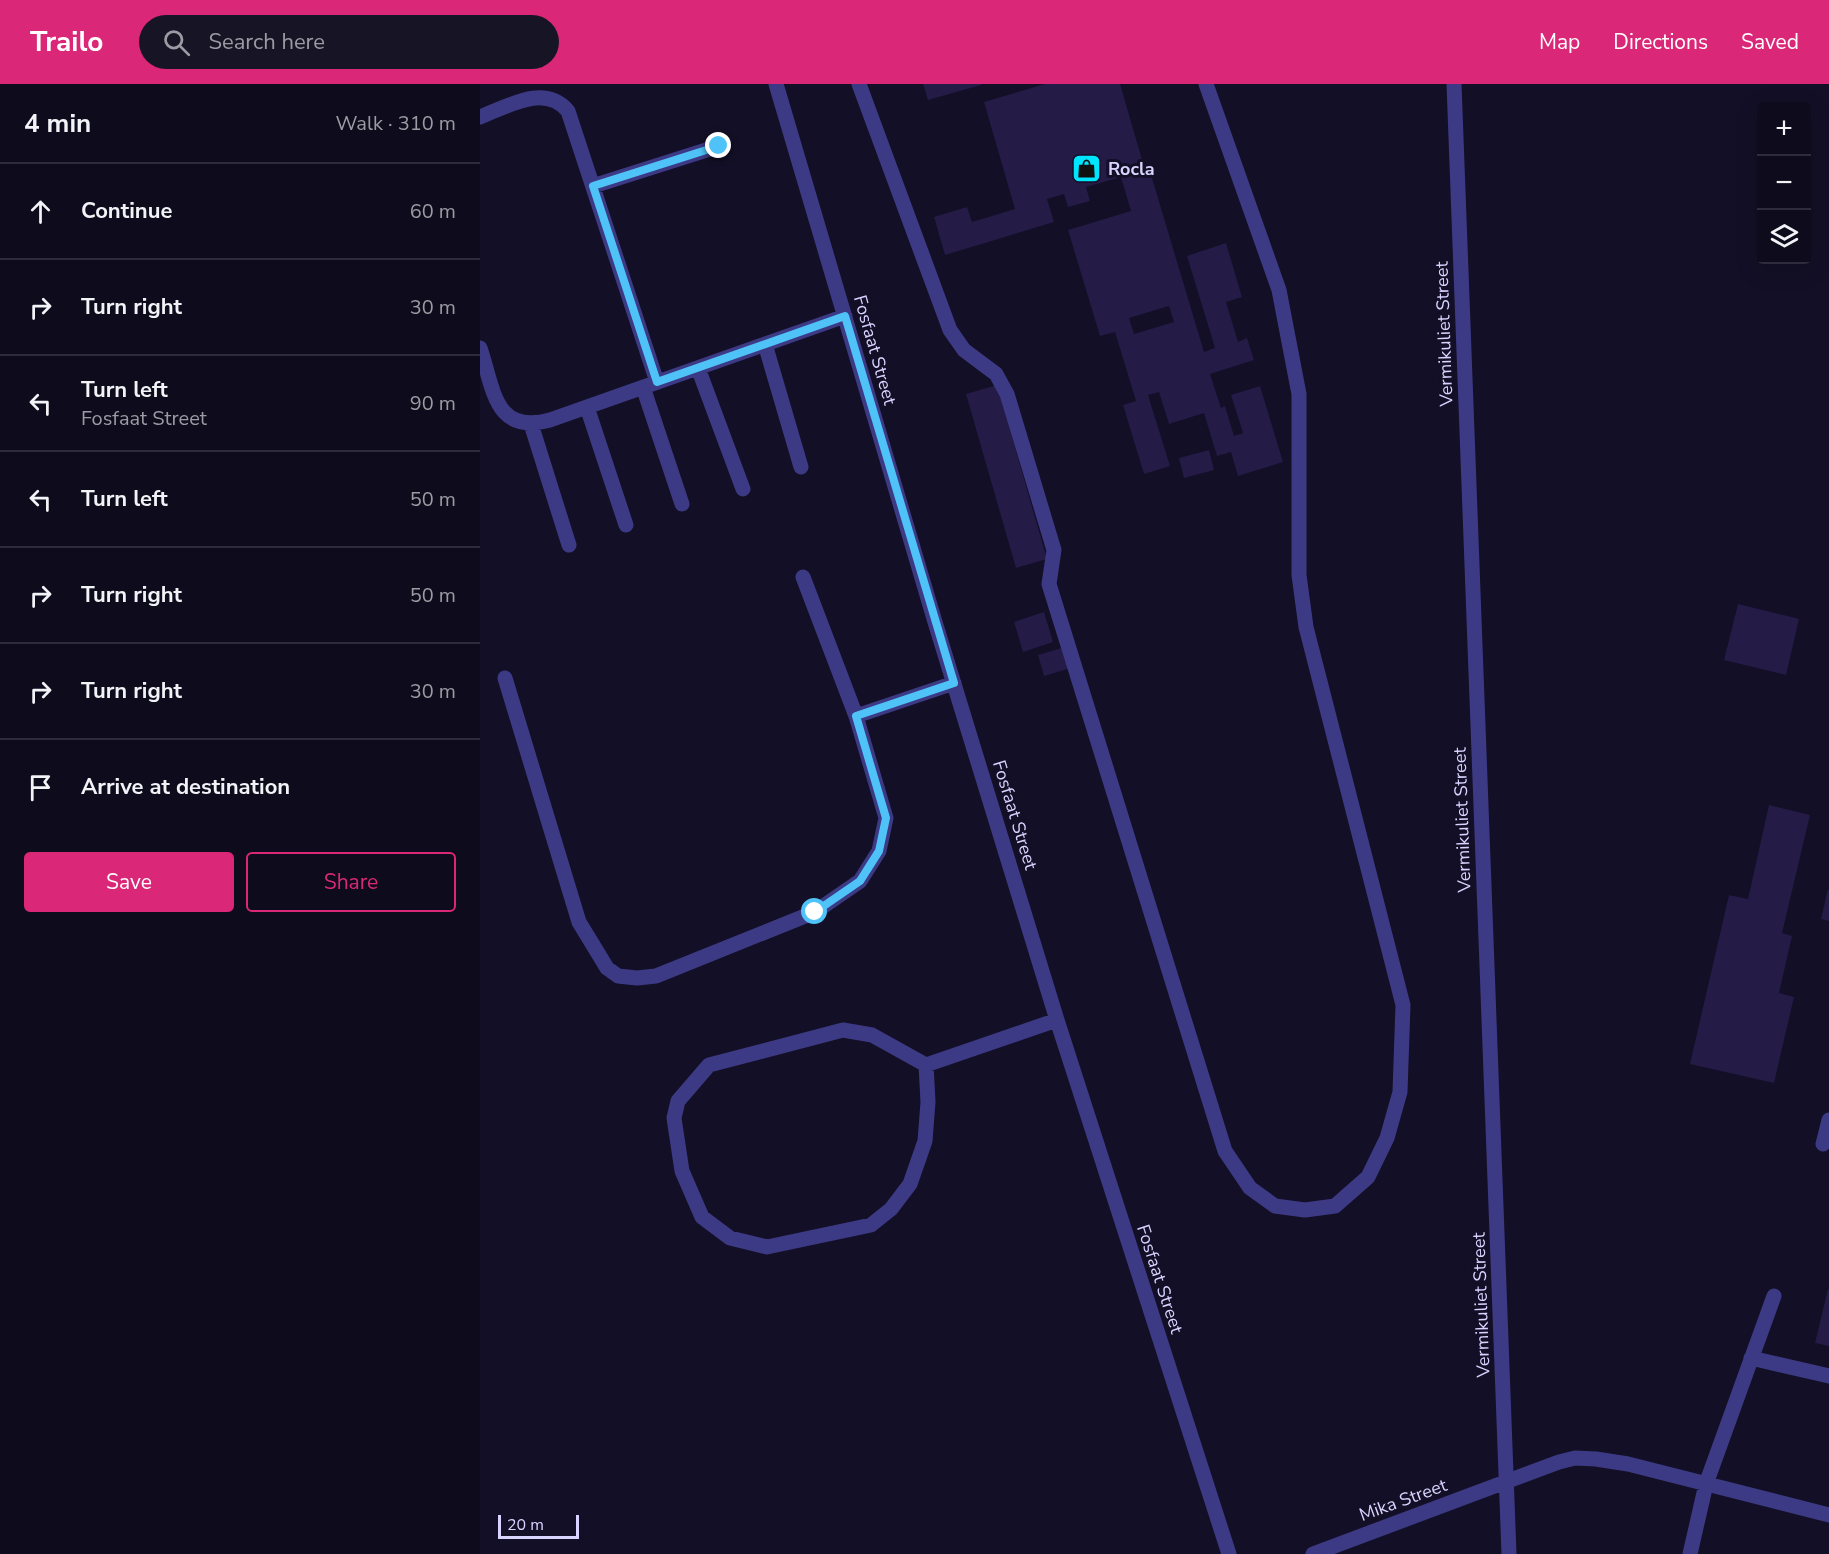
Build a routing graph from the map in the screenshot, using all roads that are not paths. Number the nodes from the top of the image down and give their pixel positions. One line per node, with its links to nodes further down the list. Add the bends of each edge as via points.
1 (776, 84): 8 (street, Fosfaat Street)
2 (859, 84): 3 (street, via 950,330 964,350 996,374 1007,394 1054,550 1049,584 1225,1151 1250,1188 1275,1206 1305,1210 1335,1206 1368,1177 1387,1138 1400,1092 1403,1005 1306,627 1299,575 1299,394 1279,290)
3 (1206, 84)
4 (1454, 84): 31 (street, Vermikuliet Street)
5 (480, 117): 7 (street, via 537,95 551,95 561,101 568,111)
6 (719, 146): 7 (street)
7 (593, 186): 12 (street)
8 (845, 316): 9 (street); 22 (street, Fosfaat Street)
9 (765, 344): 11 (street); 15 (street)
10 (480, 348): 14 (street, via 502,410 515,422)
11 (698, 368): 12 (street); 16 (street)
12 (650, 384): 13 (street); 17 (street)
13 (587, 407): 14 (street); 18 (street)
14 (531, 424): 19 (street)
15 (801, 467)
16 (743, 489)
17 (682, 504)
18 (626, 525)
19 (569, 545)
20 (802, 577): 23 (street)
21 (505, 678): 23 (street, via 579,922 607,968 618,976 656,976 815,912 860,881 879,851 886,818)
22 (954, 683): 23 (street); 24 (street, Fosfaat Street)
23 (856, 716)
24 (1057, 1020): 25 (street); 35 (street, Fosfaat Street)
25 (926, 1065): 25 (street, via 925,1141 910,1184 891,1209 871,1225 767,1247 730,1238 702,1217 682,1171 674,1118 678,1101 709,1065 843,1030 872,1035)
26 (1829, 1120): 27 (street)
27 (1823, 1144)
28 (1774, 1296): 29 (street)
29 (1751, 1358): 30 (street); 32 (street)
30 (1829, 1376)
31 (1507, 1483): 32 (street, Mika Street, via 1575,1458 1628,1464); 34 (street, Mika Street); 37 (street, Vermikuliet Street)
32 (1706, 1484): 33 (street, Mika Street); 38 (street)
33 (1829, 1515)
34 (1346, 1548): 36 (street, Mika Street)
35 (1228, 1554)
36 (1313, 1554)
37 (1509, 1554)
38 (1690, 1554)

